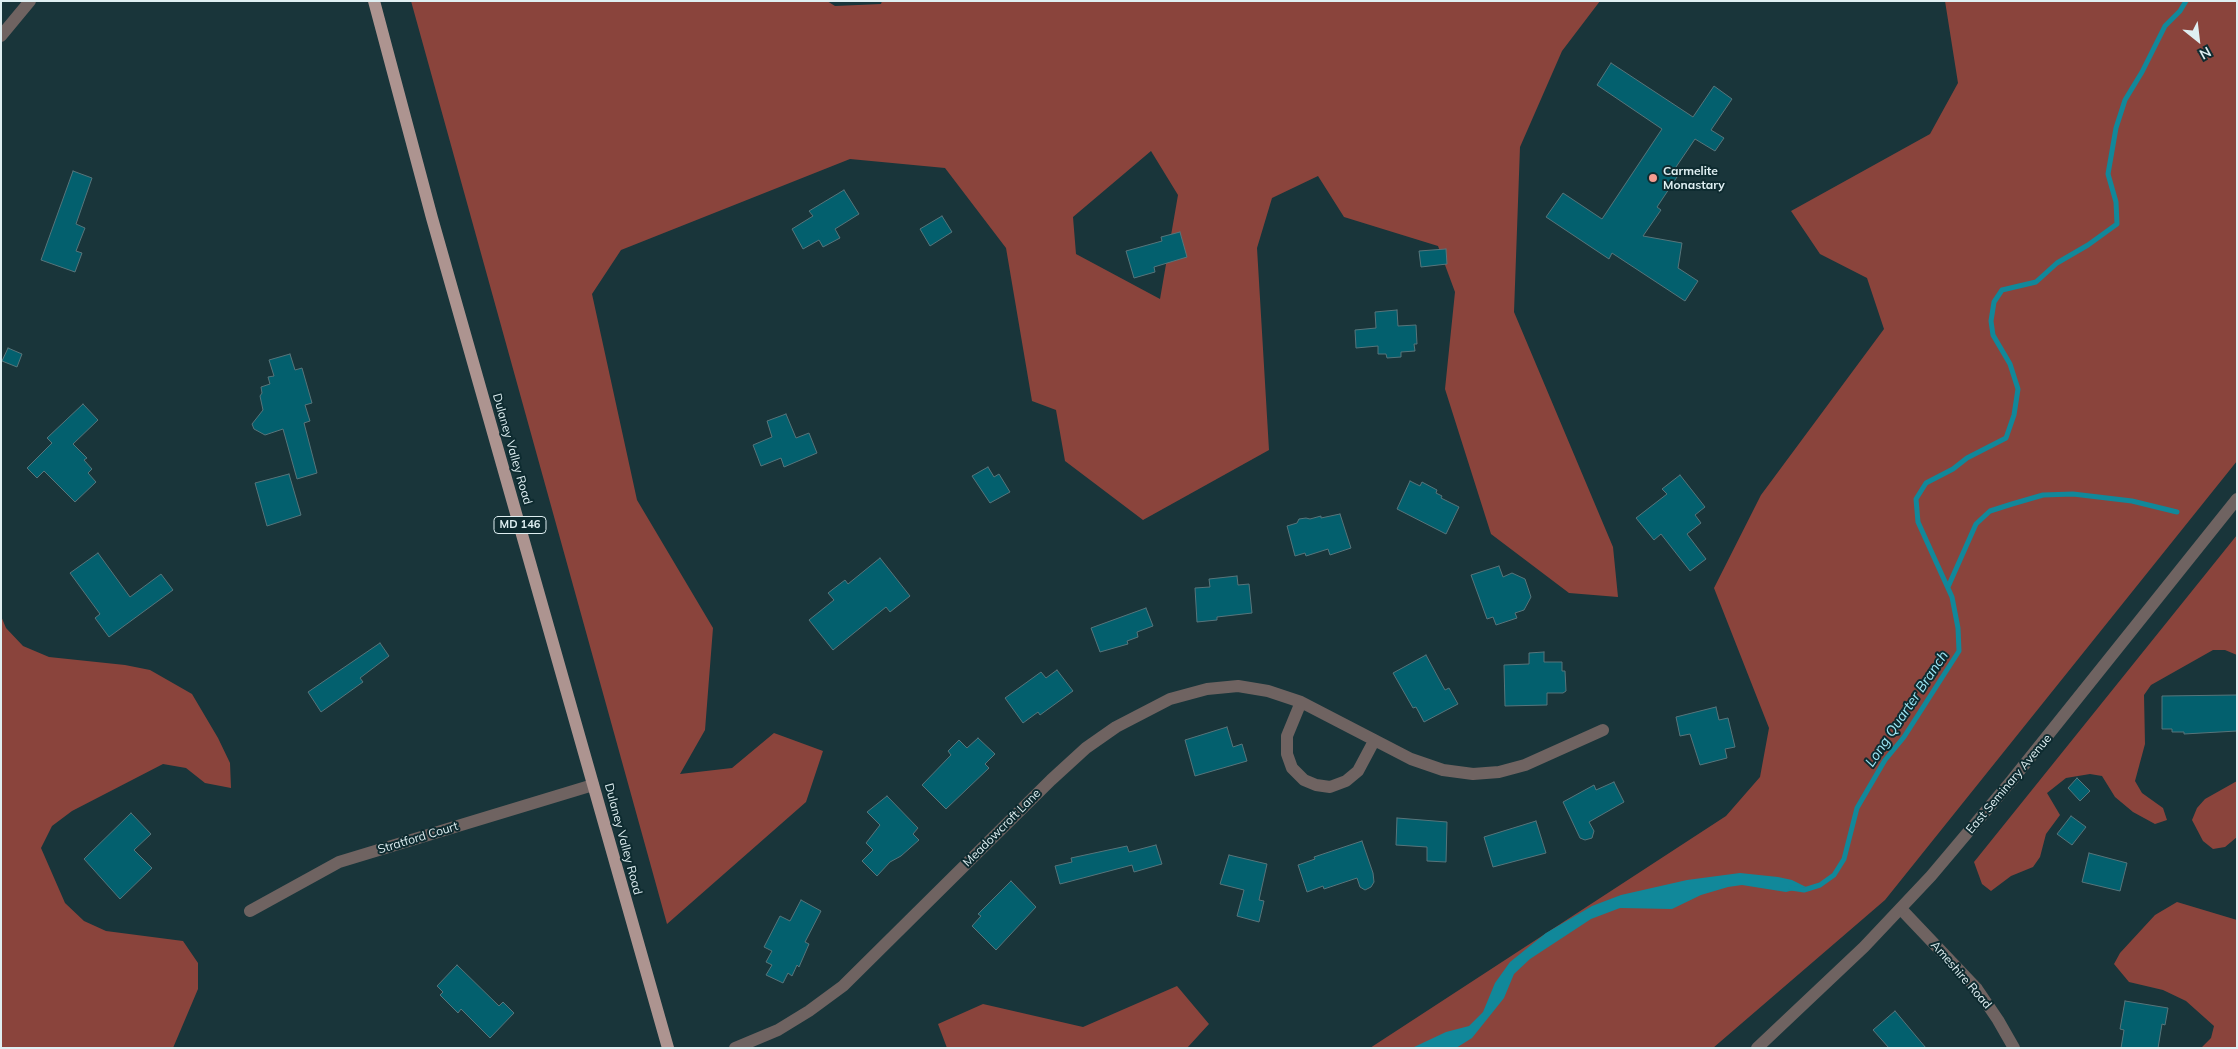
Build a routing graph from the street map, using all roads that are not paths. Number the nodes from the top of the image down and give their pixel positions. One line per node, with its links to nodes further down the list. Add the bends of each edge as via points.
1 (30, 1): 3 (street)
2 (374, 1): 8 (main road, Dulaney Valley Road / MD 146)
3 (1, 36)
4 (2237, 498): 9 (street, East Seminary Avenue, via 2012,780)
5 (1301, 702): 7 (street, Meadowcroft Lane); 7 (street, via 1287,736 1292,768 1304,780 1330,787 1346,781 1358,771); 12 (street, Meadowcroft Lane, via 1268,691 1238,686 1207,689 1170,699 1116,727 1050,780 843,986 778,1030)
6 (1603, 730): 7 (street, Meadowcroft Lane, via 1526,765 1473,774 1442,770)
7 (1374, 741)
8 (593, 785): 10 (street, Stratford Court, via 339,862); 11 (main road, Dulaney Valley Road / MD 146)
9 (1900, 909): 13 (street, East Seminary Avenue, via 1825,986); 14 (street, Ameshire Road, via 1977,990)
10 (250, 911)
11 (668, 1048)
12 (735, 1048)
13 (1756, 1048)
14 (2014, 1048)

